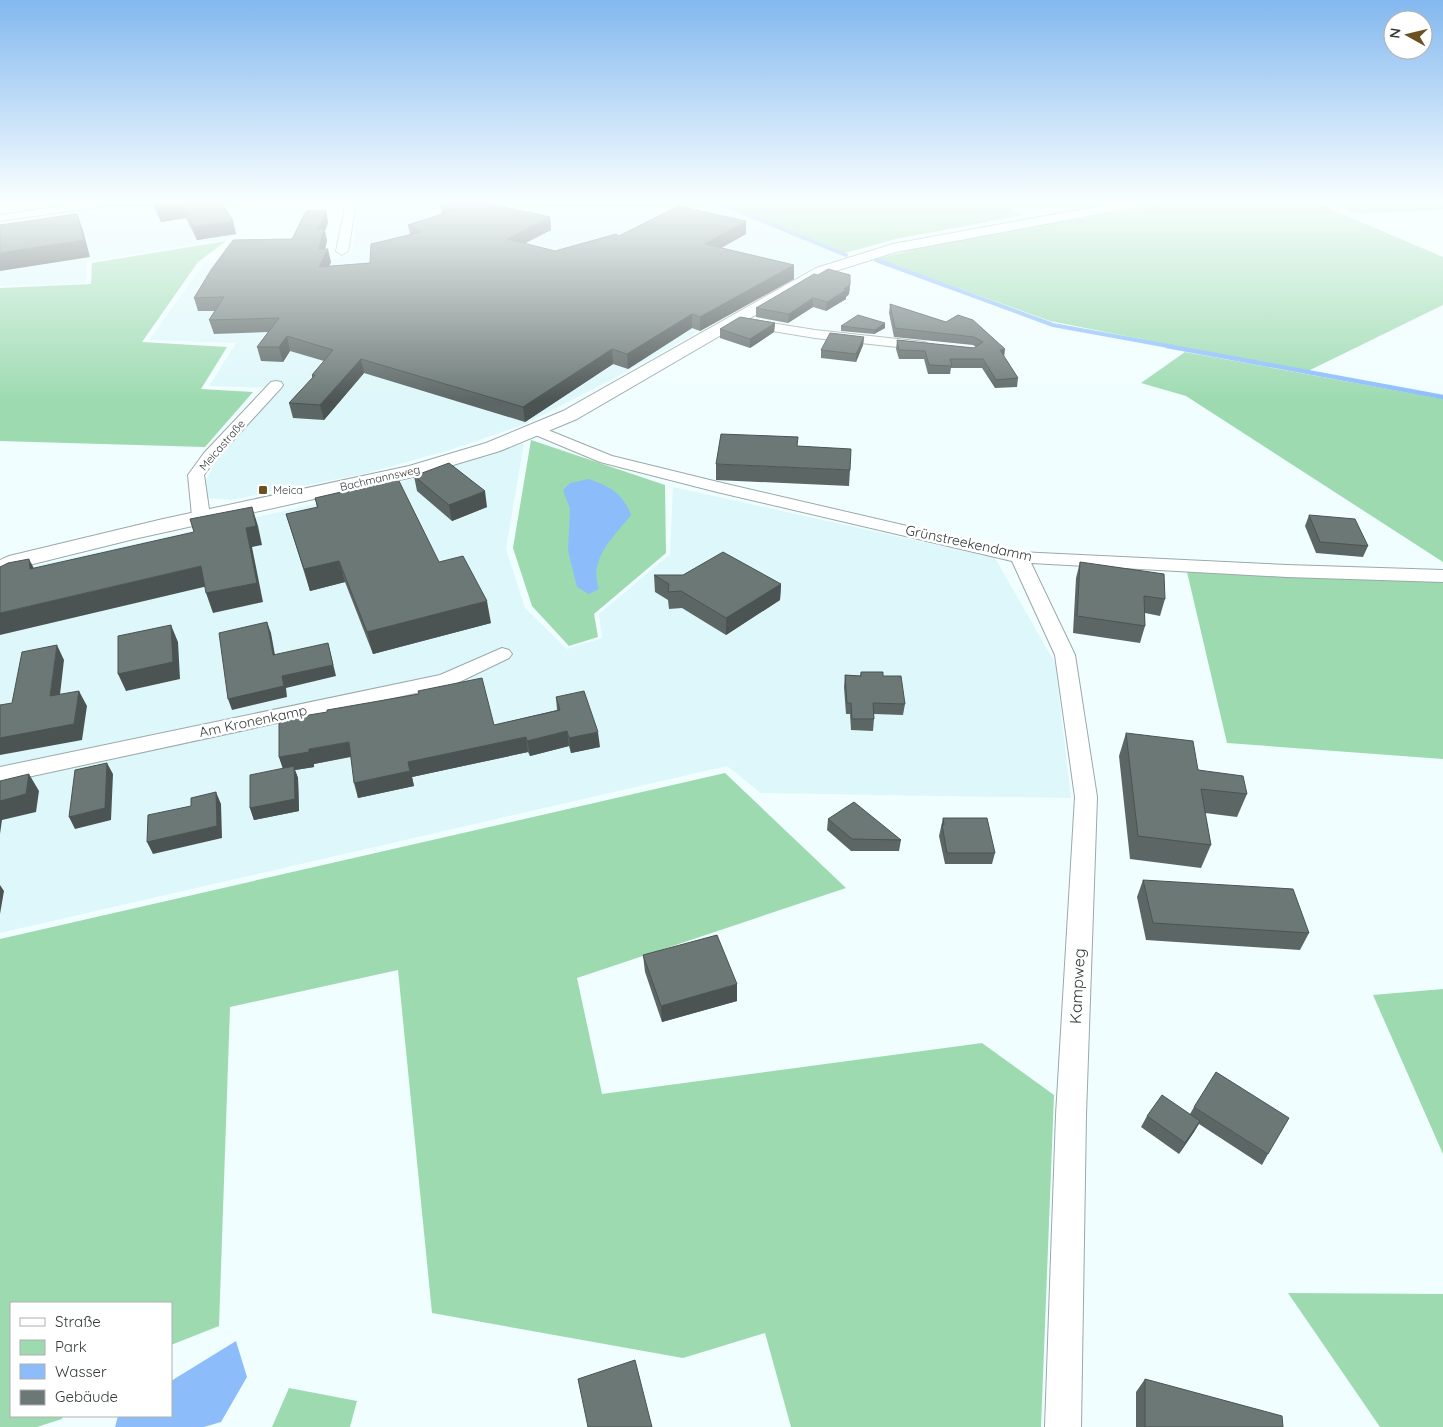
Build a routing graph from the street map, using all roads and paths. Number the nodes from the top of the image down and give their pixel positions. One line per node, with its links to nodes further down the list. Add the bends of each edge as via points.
1 (825, 270): 2 (street, Bachmannsweg)
2 (734, 320): 3 (street, via 814,334); 5 (street, Bachmannsweg)
3 (943, 348)
4 (276, 386): 6 (street, Meicastraße, via 210,456 196,476)
5 (538, 431): 6 (street, Bachmannsweg, via 444,463); 7 (street, Grünstreekendamm, via 606,459)
6 (201, 516): 8 (street, Bachmannsweg)
7 (1019, 557): 9 (street, Grünstreekendamm); 12 (street, Kampweg, via 1065,655 1086,797 1071,1116)
8 (0, 568)
9 (1443, 576)
10 (502, 654): 11 (street, Am Kronenkamp, via 446,680)
11 (0, 774)
12 (1063, 1427)

